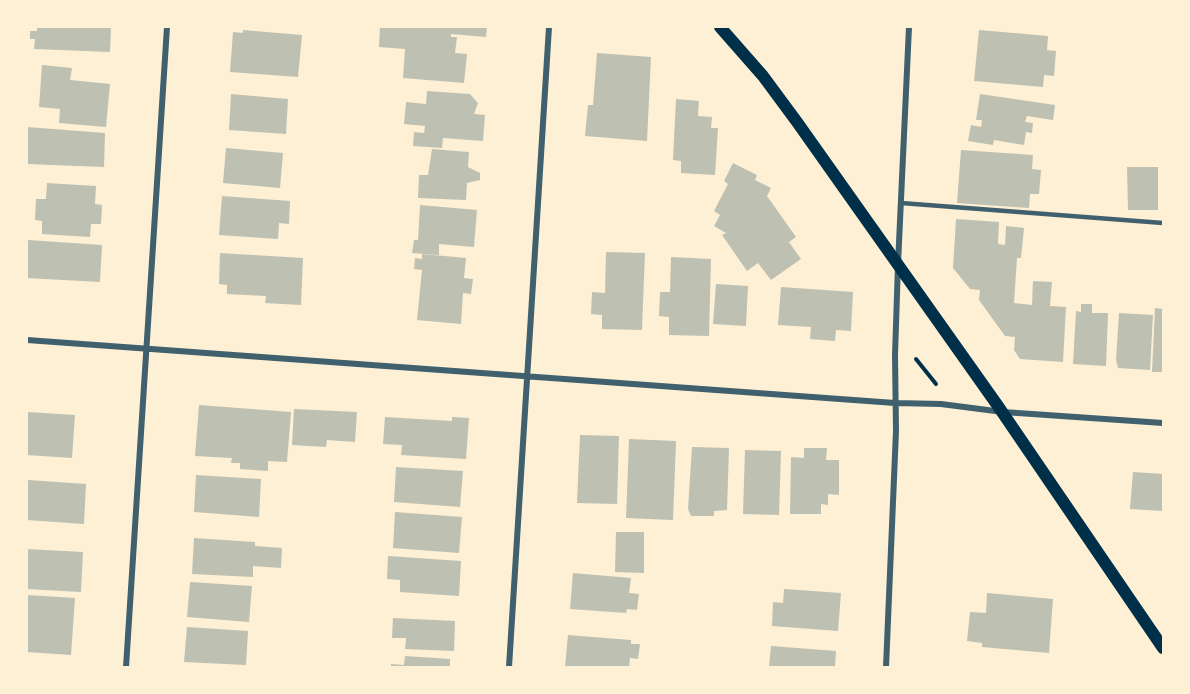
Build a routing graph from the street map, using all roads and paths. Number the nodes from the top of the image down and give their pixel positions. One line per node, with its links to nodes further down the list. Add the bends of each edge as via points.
1 (167, 27): 9 (street)
2 (549, 27): 11 (street)
3 (720, 27): 7 (main road, via 763,76)
4 (909, 27): 5 (street)
5 (901, 203): 6 (lane); 7 (street)
6 (1163, 223)
7 (898, 264): 13 (street); 14 (main road)
8 (27, 340): 9 (street)
9 (146, 349): 11 (street); 17 (street)
10 (916, 359): 12 (path)
11 (527, 377): 13 (street); 18 (street)
12 (936, 385)
13 (896, 403): 14 (street); 19 (street)
14 (1003, 412): 15 (street); 16 (main road)
15 (1163, 423)
16 (1163, 648)
17 (126, 667)
18 (509, 667)
19 (886, 667)

